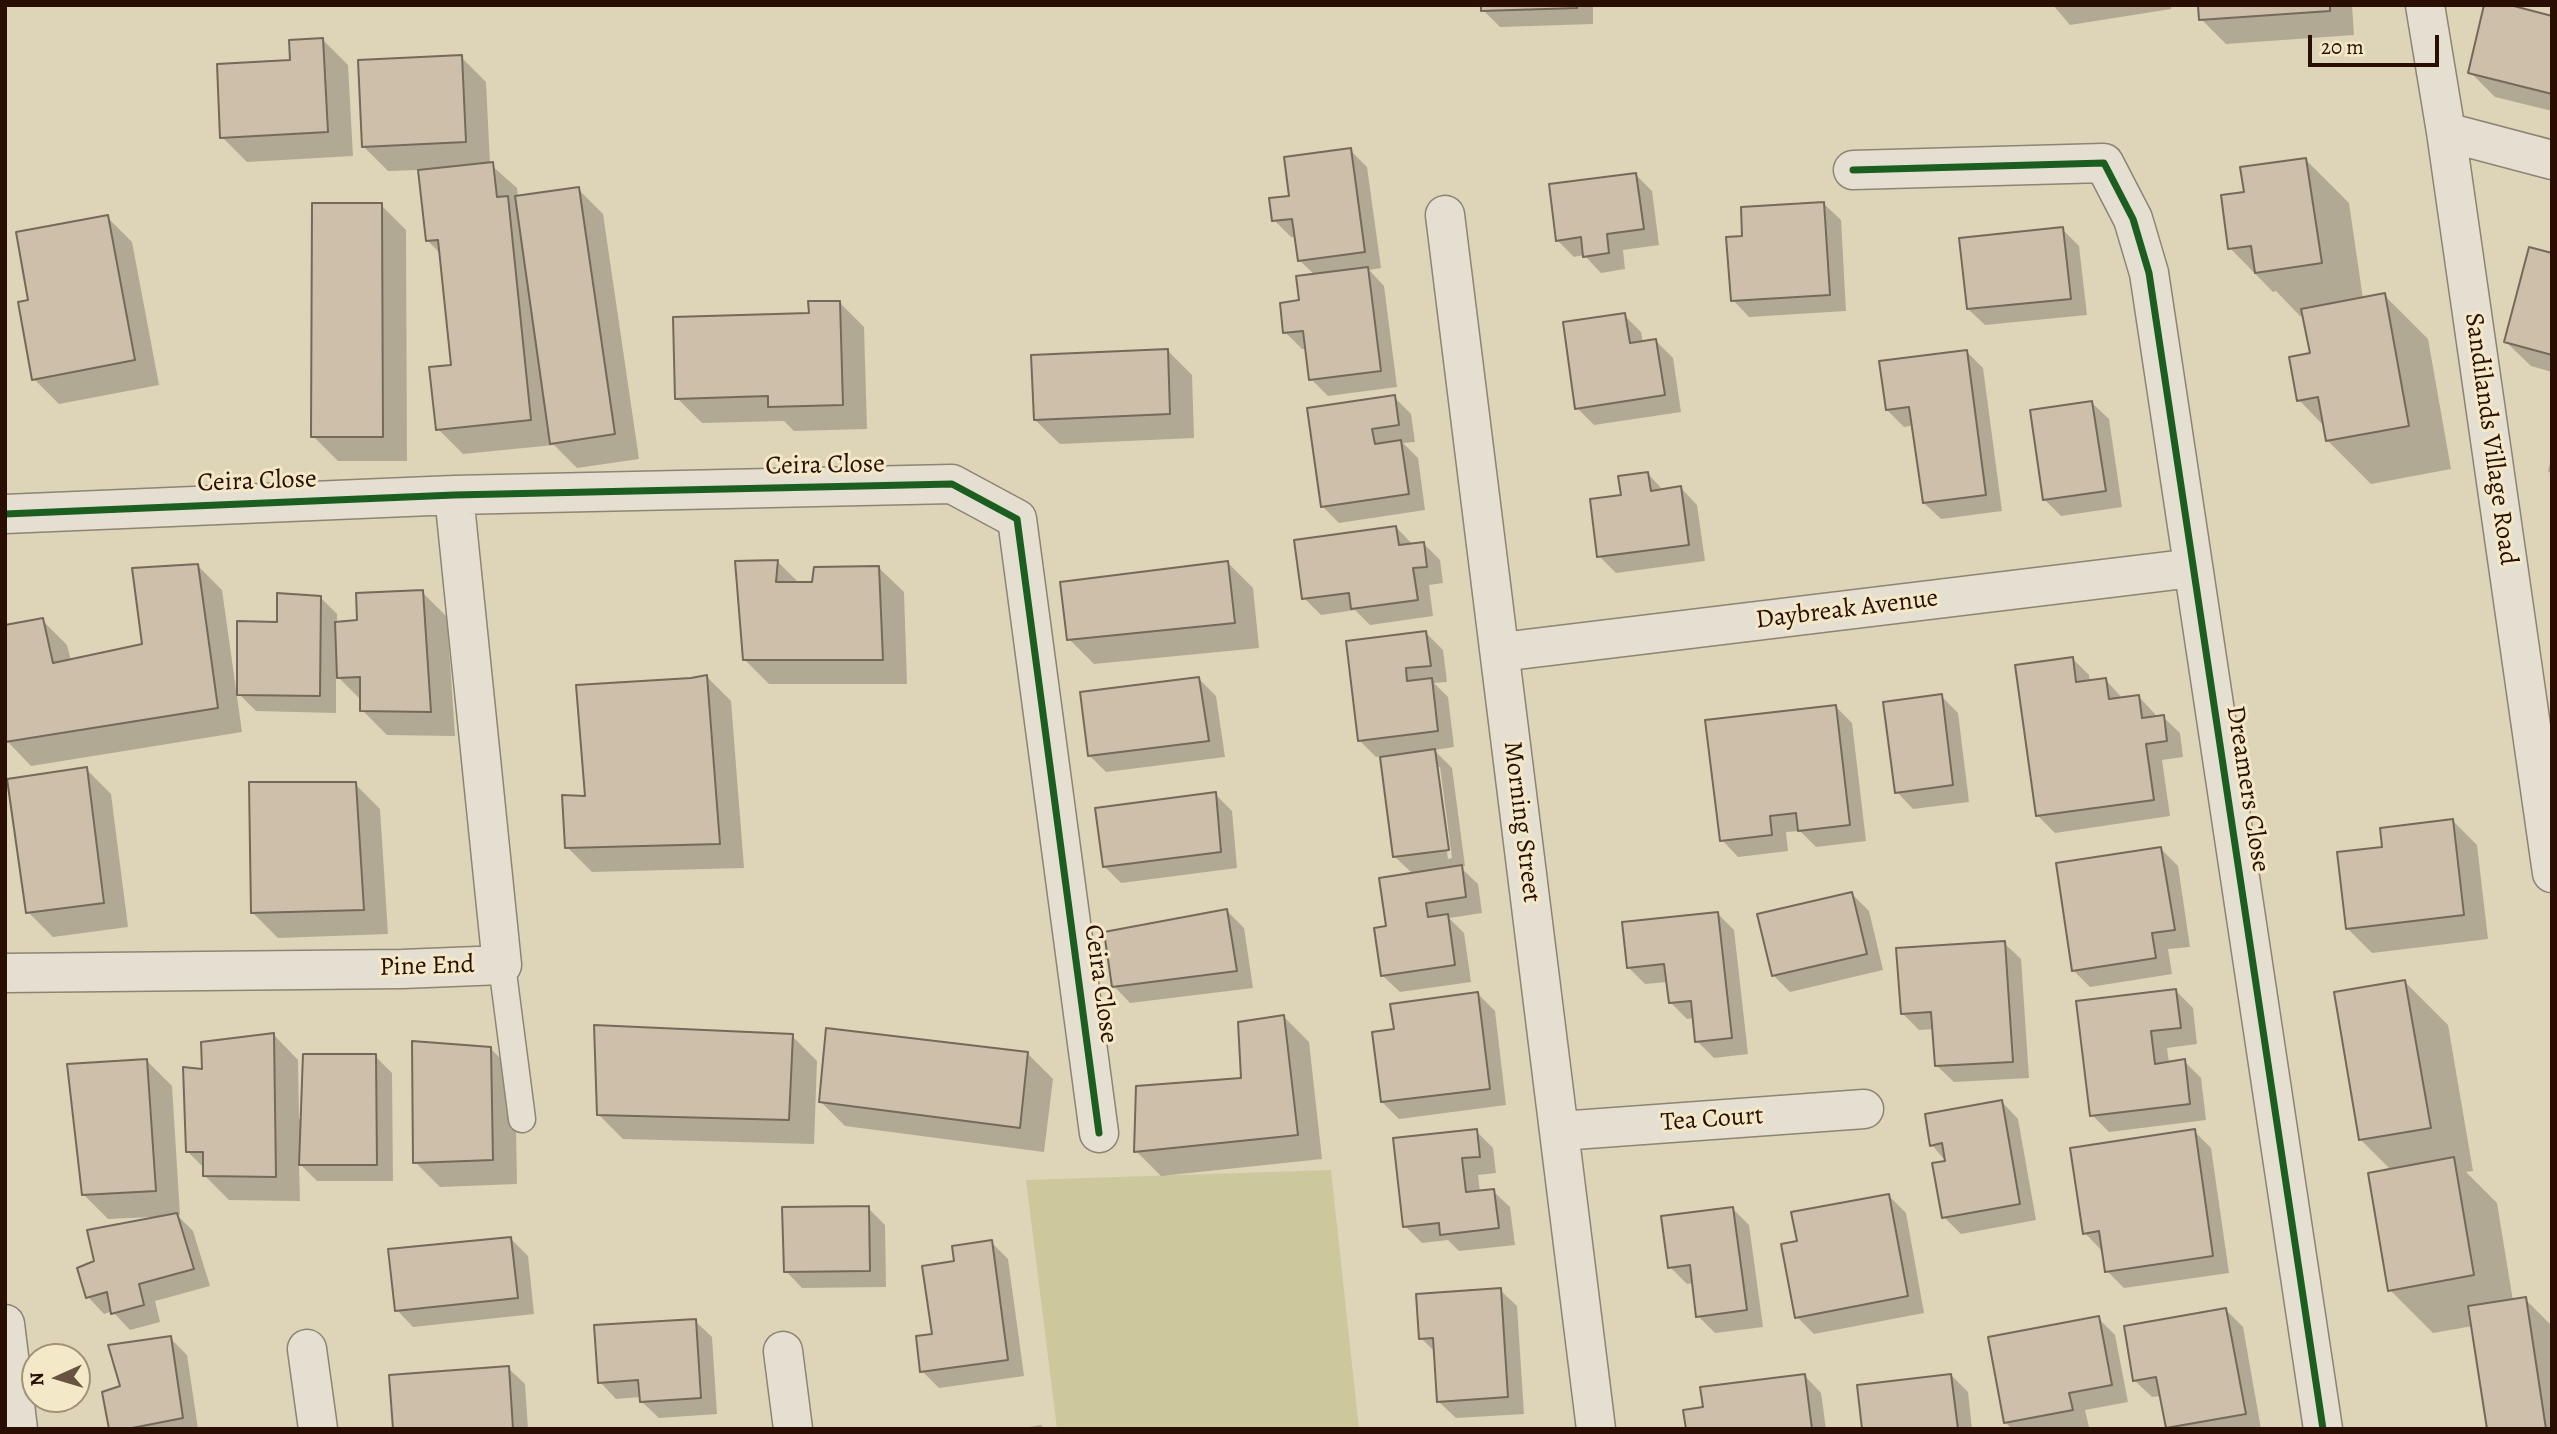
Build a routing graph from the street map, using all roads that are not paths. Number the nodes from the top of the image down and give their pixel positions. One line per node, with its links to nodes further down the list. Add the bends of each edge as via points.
1 (2425, 5): 2 (street, Sandilands Village Road)
2 (2446, 132): 3 (street); 10 (street, Sandilands Village Road)
3 (2552, 160)
4 (1853, 170): 8 (street, Dreamers Close, via 2104,163 2133,219 2149,273)
5 (1445, 215): 9 (street, Morning Street)
6 (454, 495): 7 (street, Ceira Close); 11 (street, Pine End); 16 (street, Ceira Close, via 951,484 1017,519)
7 (5, 514)
8 (2193, 568): 9 (street, Daybreak Avenue); 24 (street, Dreamers Close)
9 (1501, 652): 15 (street, Morning Street)
10 (2552, 873)
11 (502, 965): 12 (street, Pine End); 14 (lane)
12 (5, 973)
13 (1864, 1109): 15 (street, Tea Court)
14 (522, 1119)
15 (1560, 1131): 23 (street, Morning Street)
16 (1099, 1133)
17 (5, 1324): 20 (street)
18 (307, 1349): 21 (street)
19 (783, 1350): 22 (street)
20 (18, 1429)
21 (318, 1429)
22 (793, 1429)
23 (1596, 1429)
24 (2322, 1429)

